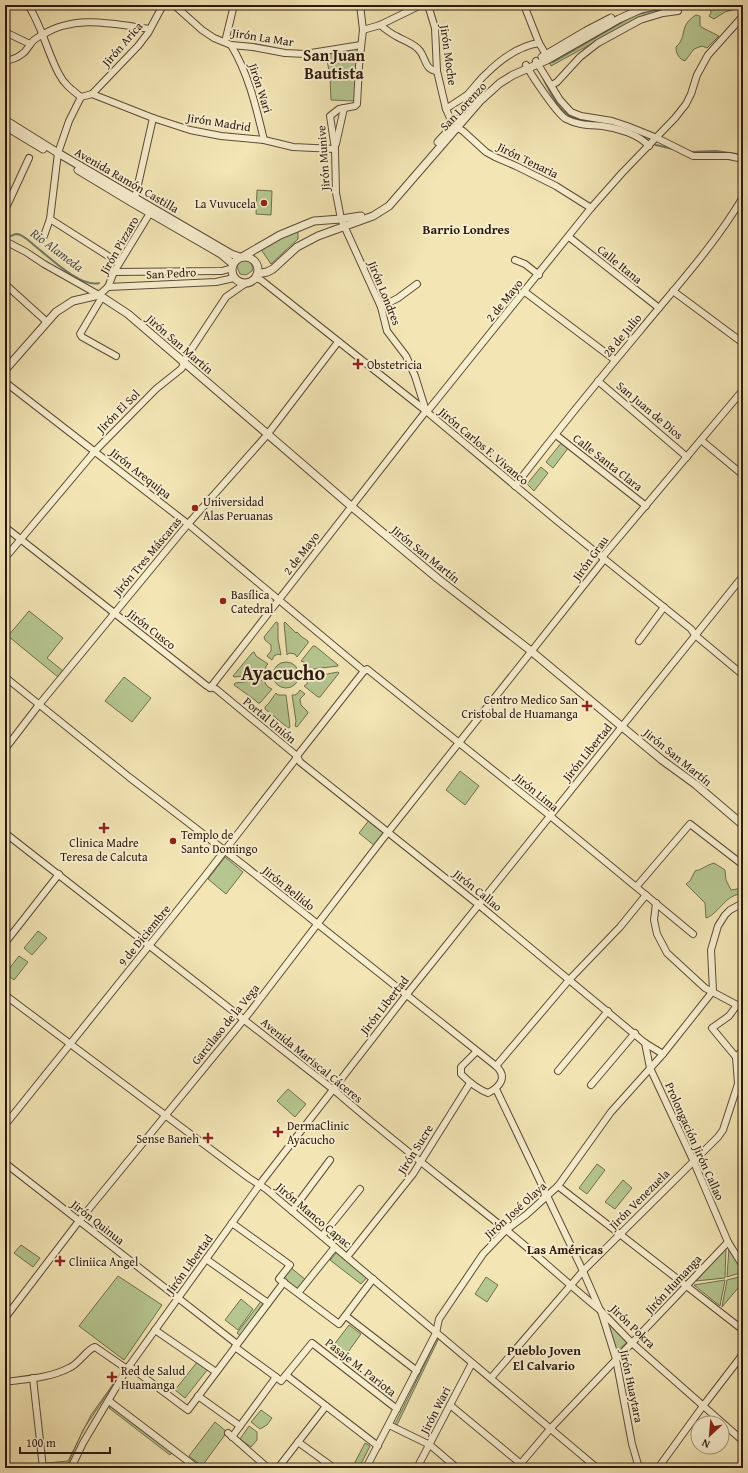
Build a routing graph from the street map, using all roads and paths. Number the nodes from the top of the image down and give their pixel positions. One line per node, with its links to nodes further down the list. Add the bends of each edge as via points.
1 (28, 5): 17 (street)
2 (163, 5): 14 (street, Jirón Arica)
3 (174, 5): 20 (street, Jirón La Mar, via 202,30)
4 (234, 5): 20 (street)
5 (360, 5): 15 (street)
6 (421, 5): 13 (street)
7 (428, 5): 26 (street, Jirón Moche, via 435,28)
8 (524, 5): 18 (street)
9 (642, 5): 22 (street, San Lorenzo, via 622,12 586,31)
10 (661, 5): 22 (street, San Lorenzo, via 640,9)
11 (678, 11): 27 (street, via 640,20 598,43)
12 (743, 16): 37 (street, 2 de Mayo, via 708,55 686,104)
13 (380, 25): 15 (street); 26 (street, via 415,45 425,63 431,70)
14 (150, 29): 17 (street, via 118,23 86,22 63,25); 28 (street, Jirón Arica, via 138,46)
15 (363, 30): 21 (street)
16 (5, 32): 19 (street)
17 (42, 35): 19 (street); 29 (street, via 59,75 69,88)
18 (539, 43): 22 (street); 31 (street, via 530,44 501,61 467,94)
19 (30, 44): 23 (street, via 22,54)
20 (228, 44): 21 (street, Jirón La Mar, via 305,54); 36 (street, Jirón Wari, via 249,81)
21 (361, 45): 30 (street, via 358,101 355,106)
22 (547, 57): 24 (street, San Lorenzo)
23 (5, 61)
24 (537, 62): 25 (street, San Lorenzo); 27 (street)
25 (527, 67): 35 (street, San Lorenzo, via 500,83); 35 (street, San Lorenzo, via 499,80 479,98); 37 (street, via 556,110 566,119 575,123 620,129)
26 (437, 71): 31 (street, Jirón Moche)
27 (552, 85): 37 (street, via 560,100 571,112 620,123)
28 (92, 94): 29 (street); 32 (street, Jirón Madrid)
29 (81, 96): 39 (street, via 69,121)
30 (344, 108): 38 (street); 38 (street, Jirón Munive, via 330,116)
31 (446, 109): 35 (street, Jirón Moche)
32 (153, 118): 36 (street, Jirón Madrid, via 205,133); 43 (street)
33 (5, 120): 39 (street, Avenida Ramón Castilla)
34 (5, 126): 39 (street, Avenida Ramón Castilla)
35 (455, 127): 44 (street, Jirón Tenaria, via 486,152 556,186); 48 (street, San Lorenzo, via 389,206 373,216)
36 (264, 140): 38 (street, Jirón Madrid, via 293,147)
37 (653, 142): 41 (street, via 679,149 691,156 729,156); 44 (street, 2 de Mayo)
38 (335, 149): 48 (street, Jirón Munive, via 336,192)
39 (58, 155): 43 (street, Avenida Ramón Castilla); 46 (street, Avenida Ramón Castilla); 47 (street)
40 (29, 158): 45 (street)
41 (743, 159)
42 (743, 197): 64 (street, 28 de Julio)
43 (136, 198): 52 (street, Avenida Ramón Castilla, via 231,254)
44 (591, 208): 50 (street, 2 de Mayo)
45 (5, 210)
46 (150, 213): 54 (street, Jirón Pizzaro); 55 (street, Avenida Ramón Castilla, via 221,254)
47 (50, 219): 49 (street); 54 (street)
48 (342, 223): 52 (street, via 314,221 305,224); 58 (street, via 297,247 273,270); 67 (street, Jirón Londres)
49 (44, 236)
50 (569, 236): 57 (street, 2 de Mayo); 68 (street, Calle Itana)
51 (6, 241): 66 (street)
52 (241, 257): 55 (street); 58 (street, via 249,257 255,261 258,268)
53 (515, 260): 57 (street)
54 (120, 263): 56 (street, Jirón Pizzaro)
55 (232, 266): 56 (street, San Pedro, via 222,271); 59 (street)
56 (114, 272): 63 (street, Jirón Pizzaro)
57 (539, 275): 65 (street, 2 de Mayo)
58 (256, 276): 60 (street); 70 (street, Jirón Carlos F. Vivanco)
59 (234, 278): 60 (street); 63 (street, San Pedro, via 216,282)
60 (246, 283): 74 (street, Jirón El Sol, via 226,297)
61 (5, 284): 69 (street)
62 (417, 284): 67 (street)
63 (108, 287): 66 (street)
64 (674, 291): 68 (street, 28 de Julio); 71 (street)
65 (525, 292): 73 (street); 79 (street, 2 de Mayo)
66 (101, 296): 69 (street, via 73,301 56,312); 72 (street, via 80,334); 74 (street, Jirón San Martín, via 128,314)
67 (381, 308): 79 (street, Jirón Londres, via 387,331 406,356 415,376)
68 (659, 308): 73 (street, 28 de Julio)
69 (47, 322): 75 (street)
70 (338, 342): 79 (street, Jirón Carlos F. Vivanco); 80 (street, Jirón Tres Máscaras)
71 (743, 344)
72 (116, 356)
73 (615, 360): 76 (street, 28 de Julio)
74 (183, 362): 80 (street, Jirón San Martín); 83 (street, Jirón El Sol, via 182,369 156,389)
75 (5, 370)
76 (598, 381): 81 (street, 28 de Julio); 84 (street, San Juan de Dios)
77 (5, 382): 83 (street, Jirón Arequipa)
78 (743, 390): 82 (street, Jirón Grau)
79 (426, 411): 86 (street, Jirón Carlos F. Vivanco); 87 (street, 2 de Mayo)
80 (267, 435): 87 (street, Jirón San Martín); 89 (street, Jirón Tres Máscaras)
81 (556, 435): 86 (street, 28 de Julio); 88 (street, Calle Santa Clara)
82 (702, 440): 84 (street, Jirón Grau); 85 (street)
83 (95, 451): 89 (street, Jirón Arequipa); 91 (street, Jirón El Sol)
84 (687, 457): 88 (street, Jirón Grau)
85 (743, 475)
86 (515, 486): 93 (street, Jirón Carlos F. Vivanco)
87 (351, 506): 95 (street, 2 de Mayo); 100 (street, Jirón San Martín, via 437,578)
88 (646, 506): 93 (street, Jirón Grau)
89 (188, 524): 95 (street, Jirón Arequipa); 97 (street, Jirón Tres Máscaras)
90 (5, 527): 91 (street, Jirón Cusco)
91 (20, 539): 92 (street, Jirón El Sol); 97 (street, Jirón Cusco)
92 (5, 558)
93 (603, 558): 96 (street, Jirón Carlos F. Vivanco); 100 (street, Jirón Grau, via 603,562)
94 (743, 576): 98 (street, Jirón Libertad)
95 (279, 600): 101 (street, Jirón Arequipa); 104 (street, 2 de Mayo)
96 (664, 607): 98 (street, Jirón Carlos F. Vivanco); 99 (street)
97 (114, 613): 104 (street, Jirón Cusco); 105 (street, Jirón Tres Máscaras)
98 (695, 635): 102 (street, Jirón Carlos F. Vivanco); 106 (street, Jirón Libertad)
99 (639, 641)
100 (531, 651): 106 (street, Jirón San Martín); 107 (street, Jirón Grau)
101 (365, 670): 107 (street, Jirón Lima); 109 (street, 9 de Diciembre)
102 (743, 675)
103 (5, 677): 105 (street, Jirón Bellido)
104 (210, 688): 109 (street, Portal Unión, via 216,689)
105 (39, 704): 108 (street, Jirón Tres Máscaras); 114 (street, Jirón Bellido)
106 (622, 726): 110 (street, Jirón Libertad); 111 (street, Jirón San Martín)
107 (459, 742): 110 (street, Jirón Lima); 113 (street, Garcilaso de la Vega)
108 (5, 749)
109 (297, 756): 113 (street, Jirón Callao, via 300,762); 114 (street, 9 de Diciembre)
110 (549, 815): 117 (street, Jirón Lima); 121 (street, Jirón Libertad)
111 (743, 824)
112 (5, 832): 116 (street, Avenida Mariscal Cáceres)
113 (388, 832): 121 (street, Jirón Callao); 122 (street, Garcilaso de la Vega)
114 (224, 851): 122 (street, Jirón Bellido); 125 (street, 9 de Diciembre)
115 (743, 866): 117 (street, via 690,824)
116 (59, 874): 124 (street); 125 (street, Avenida Mariscal Cáceres)
117 (637, 886): 118 (street, Jirón Lima)
118 (646, 895): 119 (street, Jirón Lima); 126 (street, via 620,927)
119 (656, 903): 123 (street, Jirón Lima); 127 (street, via 654,920 657,934 667,953 705,988)
120 (743, 903): 127 (street, via 725,914 718,926 711,950)
121 (479, 905): 126 (street, Jirón Callao); 128 (street, Jirón Libertad)
122 (317, 924): 128 (street, Jirón Bellido); 132 (street, Garcilaso de la Vega)
123 (693, 934)
124 (5, 943)
125 (150, 945): 132 (street, Avenida Mariscal Cáceres); 135 (street, 9 de Diciembre)
126 (569, 980): 131 (street, Jirón Callao); 140 (street)
127 (713, 991): 130 (street); 138 (street, Jirón José Olaya)
128 (407, 994): 137 (street, Jirón Bellido); 145 (street, Jirón Libertad)
129 (5, 995): 135 (street, Jirón Manco Capac)
130 (740, 1005): 139 (street, via 712,1028)
131 (608, 1011): 133 (street, Jirón Callao); 142 (street)
132 (244, 1019): 145 (street, Avenida Mariscal Cáceres); 147 (street, Garcilaso de la Vega)
133 (634, 1033): 134 (street, Jirón Callao); 144 (street)
134 (644, 1043): 138 (street, Jirón Callao); 141 (street)
135 (71, 1044): 147 (street, Jirón Manco Capac); 148 (street, 9 de Diciembre)
136 (743, 1050): 139 (street)
137 (477, 1051): 140 (street, Jirón Bellido); 143 (street, via 461,1067 461,1074)
138 (663, 1054): 141 (street, Jirón José Olaya)
139 (736, 1057): 150 (street, Jirón Venezuela, via 738,1084 723,1130)
140 (496, 1066): 146 (street, via 502,1071 503,1076)
141 (650, 1068): 150 (street, Prolongación Jirón Callao); 154 (street, Jirón José Olaya, via 611,1112)
142 (558, 1071)
143 (470, 1083): 146 (street, via 488,1093); 151 (street, Jirón Sucre)
144 (591, 1084)
145 (332, 1089): 151 (street, Avenida Mariscal Cáceres); 153 (street, Jirón Libertad)
146 (496, 1089): 156 (street, Jirón Pokra)
147 (166, 1115): 153 (street, Jirón Manco Capac); 158 (street, Garcilaso de la Vega)
148 (5, 1125)
149 (330, 1160): 157 (street)
150 (693, 1160): 161 (street, Jirón Venezuela); 163 (street, Prolongación Jirón Callao)
151 (420, 1163): 160 (street, Avenida Mariscal Cáceres); 165 (street, Jirón Sucre)
152 (5, 1165): 158 (street, Jirón Quinua)
153 (259, 1185): 157 (street, Jirón Manco Capac); 159 (street, Jirón Libertad)
154 (558, 1186): 156 (street, Jirón José Olaya); 161 (street)
155 (360, 1189): 162 (street)
156 (546, 1196): 160 (street, Jirón José Olaya); 168 (street, Jirón Pokra)
157 (292, 1211): 162 (street, Jirón Manco Capac)
158 (79, 1221): 174 (street, Jirón Quinua); 178 (street, Garcilaso de la Vega)
159 (232, 1223): 166 (street, Jirón Libertad); 170 (street, via 290,1265)
160 (506, 1230): 171 (street, Avenida Mariscal Cáceres); 181 (street, Jirón José Olaya, via 478,1261 439,1319)
161 (620, 1234): 168 (street, Jirón Venezuela); 172 (street)
162 (322, 1236): 164 (street, Jirón Manco Capac)
163 (728, 1242): 167 (street, Prolongación Jirón Callao); 172 (street, Jirón Humanga)
164 (335, 1247): 165 (street, Jirón Manco Capac); 173 (street)
165 (347, 1258): 169 (street, Jirón Manco Capac)
166 (206, 1259): 174 (street, Jirón Libertad); 175 (street)
167 (743, 1266)
168 (583, 1270): 171 (street, Jirón Venezuela); 176 (street, Jirón Pokra)
169 (373, 1279): 177 (street); 181 (street, Jirón Manco Capac)
170 (282, 1280): 173 (street); 175 (street)
171 (570, 1286): 176 (street, Avenida Mariscal Cáceres); 193 (street, Jirón Venezuela)
172 (686, 1286): 180 (street); 182 (street, Jirón Humanga)
173 (298, 1293): 177 (street, via 339,1324)
174 (178, 1299): 179 (street, Jirón Libertad); 183 (street, Jirón Quinua)
175 (268, 1303): 183 (street)
176 (600, 1310): 182 (street, Jirón Pokra); 185 (street, Jirón Huaytara)
177 (346, 1316): 188 (street)
178 (5, 1318)
179 (155, 1330): 187 (street, Jirón Libertad); 189 (street)
180 (743, 1330)
181 (436, 1333): 186 (street, Jirón Manco Capac); 188 (street, Jirón José Olaya)
182 (632, 1343): 185 (street, Jirón Humanga); 199 (street, Jirón Pokra)
183 (236, 1346): 189 (street); 191 (street, Jirón Quinua)
184 (743, 1354): 199 (street)
185 (616, 1359): 203 (street, Jirón Humanga); 220 (street, Jirón Huaytara)
186 (472, 1363): 193 (street, Jirón Manco Capac); 197 (street, Jirón Wari)
187 (128, 1368): 192 (street, via 95,1347 70,1368); 195 (street, via 188,1410); 196 (street, Jirón Libertad)
188 (417, 1371): 200 (street, Jirón José Olaya)
189 (216, 1372): 195 (street)
190 (286, 1374): 191 (street, via 281,1381); 198 (street); 200 (street, Pasaje M. Pariota, via 312,1343)
191 (276, 1377): 202 (street)
192 (33, 1378): 194 (street); 210 (street)
193 (491, 1378): 203 (street, Jirón Manco Capac)
194 (5, 1382)
195 (198, 1396): 202 (street)
196 (109, 1401): 211 (street, Jirón Libertad, via 83,1443); 212 (street)
197 (450, 1405): 206 (street, Jirón Wari); 208 (street)
198 (326, 1406): 205 (street); 207 (street)
199 (703, 1406): 204 (street, Jirón Pokra); 221 (street)
200 (397, 1409): 201 (street, Jirón José Olaya)
201 (389, 1425): 206 (street); 207 (street, Jirón José Olaya)
202 (240, 1426): 213 (street, via 230,1435)
203 (550, 1429): 208 (street, Jirón Humanga); 209 (street, Jirón Manco Capac)
204 (743, 1441)
205 (298, 1442): 214 (street); 215 (street)
206 (430, 1445): 217 (street, Jirón Wari); 218 (street)
207 (378, 1446): 216 (street, Jirón José Olaya)
208 (519, 1466): 219 (street)
209 (593, 1467)
210 (43, 1468)
211 (72, 1468)
212 (198, 1468)
213 (268, 1468)
214 (278, 1468)
215 (334, 1468)
216 (366, 1468)
217 (418, 1468)
218 (457, 1468)
219 (526, 1468)
220 (639, 1468)
221 (658, 1468)

